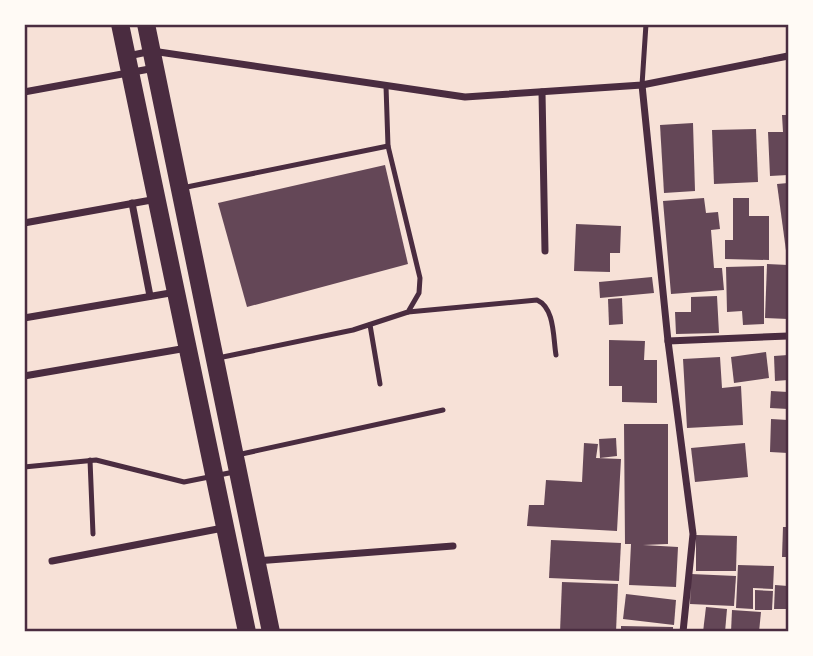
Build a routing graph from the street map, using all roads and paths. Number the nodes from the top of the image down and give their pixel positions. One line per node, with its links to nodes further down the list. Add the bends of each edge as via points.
1 (120, 24): 6 (main road)
2 (146, 24): 5 (main road)
3 (646, 24): 7 (lane)
4 (789, 56): 7 (street)
5 (154, 60): 6 (street); 6 (street); 8 (street); 12 (main road)
6 (129, 64): 9 (street); 13 (main road)
7 (642, 85): 10 (street); 23 (street)
8 (386, 86): 10 (street, via 466,97); 11 (lane)
9 (24, 92)
10 (542, 92): 16 (street)
11 (388, 146): 12 (lane); 19 (lane, via 420,278 419,293)
12 (180, 189): 26 (main road)
13 (157, 199): 14 (street); 17 (main road)
14 (132, 203): 15 (street); 18 (street)
15 (24, 223)
16 (545, 251)
17 (176, 292): 18 (street); 24 (main road)
18 (150, 296): 20 (street)
19 (408, 312): 21 (lane); 25 (lane, via 537,300 549,311)
20 (24, 318)
21 (370, 325): 26 (lane); 28 (lane)
22 (789, 335): 23 (street)
23 (668, 341): 41 (street, via 693,534)
24 (187, 348): 27 (street); 33 (main road)
25 (556, 355)
26 (215, 359): 31 (main road)
27 (24, 376)
28 (380, 384)
29 (443, 410): 31 (lane)
30 (90, 460): 32 (lane); 33 (lane, via 184,482); 35 (lane)
31 (235, 464): 33 (lane); 38 (main road)
32 (24, 467)
33 (213, 475): 34 (main road)
34 (224, 528): 37 (street); 39 (main road)
35 (93, 534)
36 (453, 546): 38 (street)
37 (52, 561)
38 (256, 561): 40 (main road)
39 (247, 632)
40 (271, 632)
41 (683, 632)

